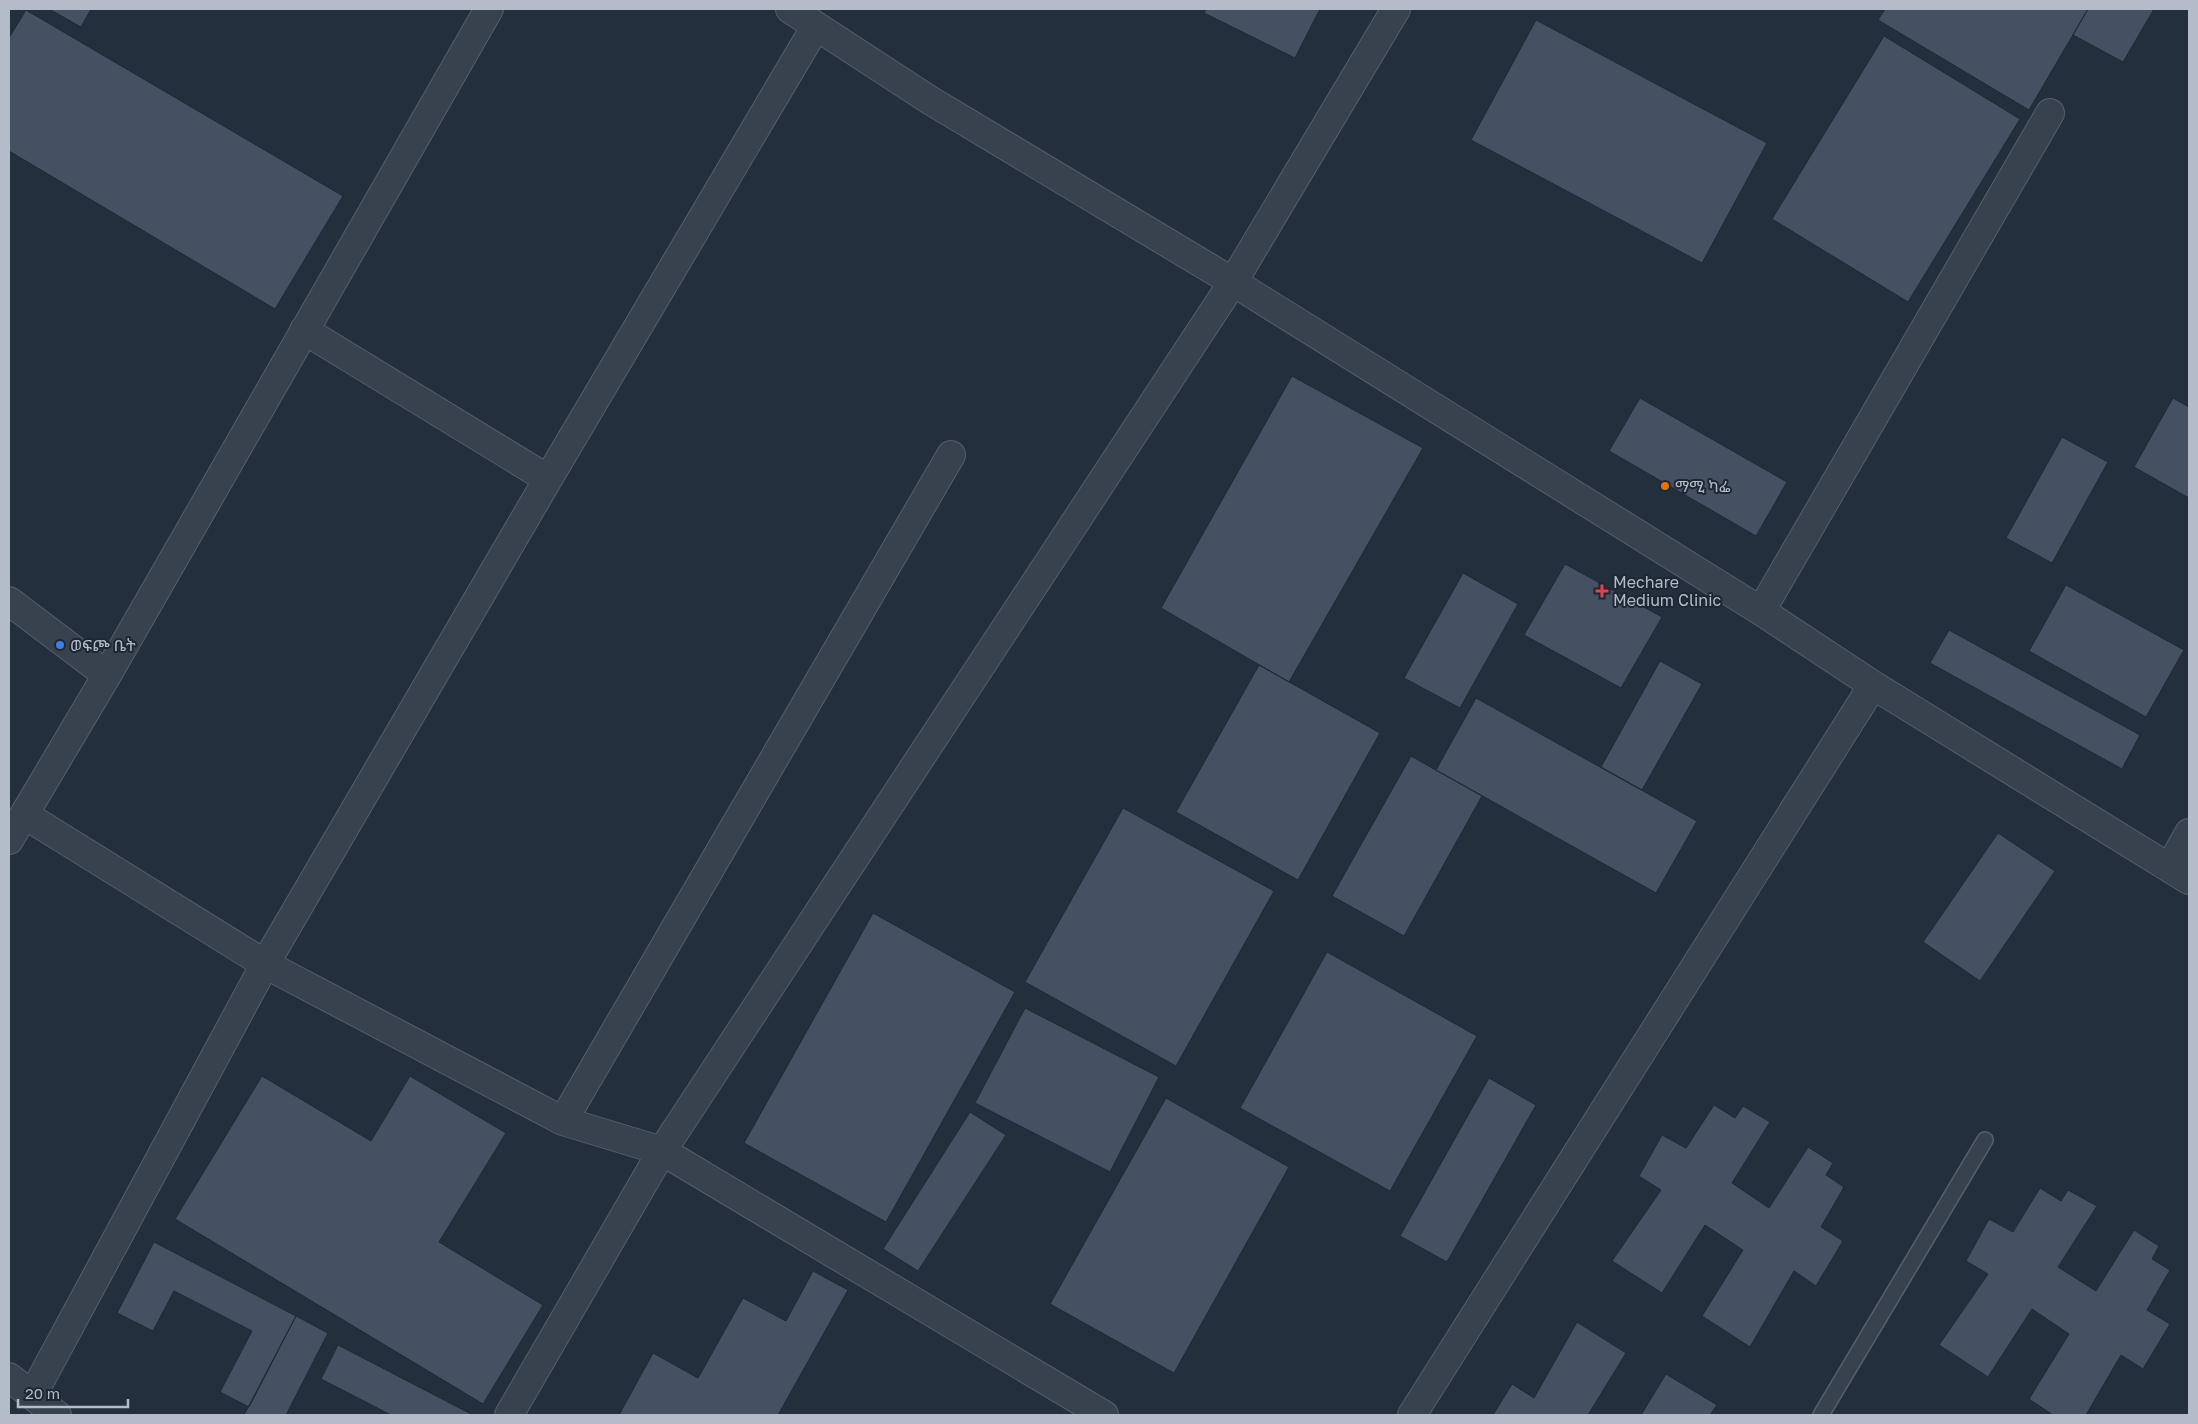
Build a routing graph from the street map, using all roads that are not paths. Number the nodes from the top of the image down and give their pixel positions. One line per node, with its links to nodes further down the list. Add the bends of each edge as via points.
1 (489, 9): 7 (street)
2 (790, 9): 4 (street)
3 (1396, 9): 6 (street)
4 (816, 26): 6 (street, via 928,99); 9 (street)
5 (2050, 113): 11 (street)
6 (1233, 282): 11 (street); 21 (street)
7 (304, 330): 9 (street); 12 (street)
8 (951, 454): 19 (street)
9 (548, 479): 18 (street)
10 (9, 601): 12 (street)
11 (1761, 612): 13 (street)
12 (107, 675): 14 (street)
13 (1873, 685): 17 (street); 27 (street)
14 (25, 814): 16 (street); 18 (street)
15 (2189, 833): 17 (street)
16 (9, 840)
17 (2180, 874)
18 (265, 964): 19 (street); 23 (street)
19 (563, 1121): 21 (street)
20 (1985, 1140): 28 (lane)
21 (662, 1151): 25 (street); 26 (street)
22 (9, 1377): 23 (street)
23 (32, 1394): 24 (street)
24 (57, 1415)
25 (509, 1415)
26 (1104, 1415)
27 (1412, 1415)
28 (1821, 1415)

